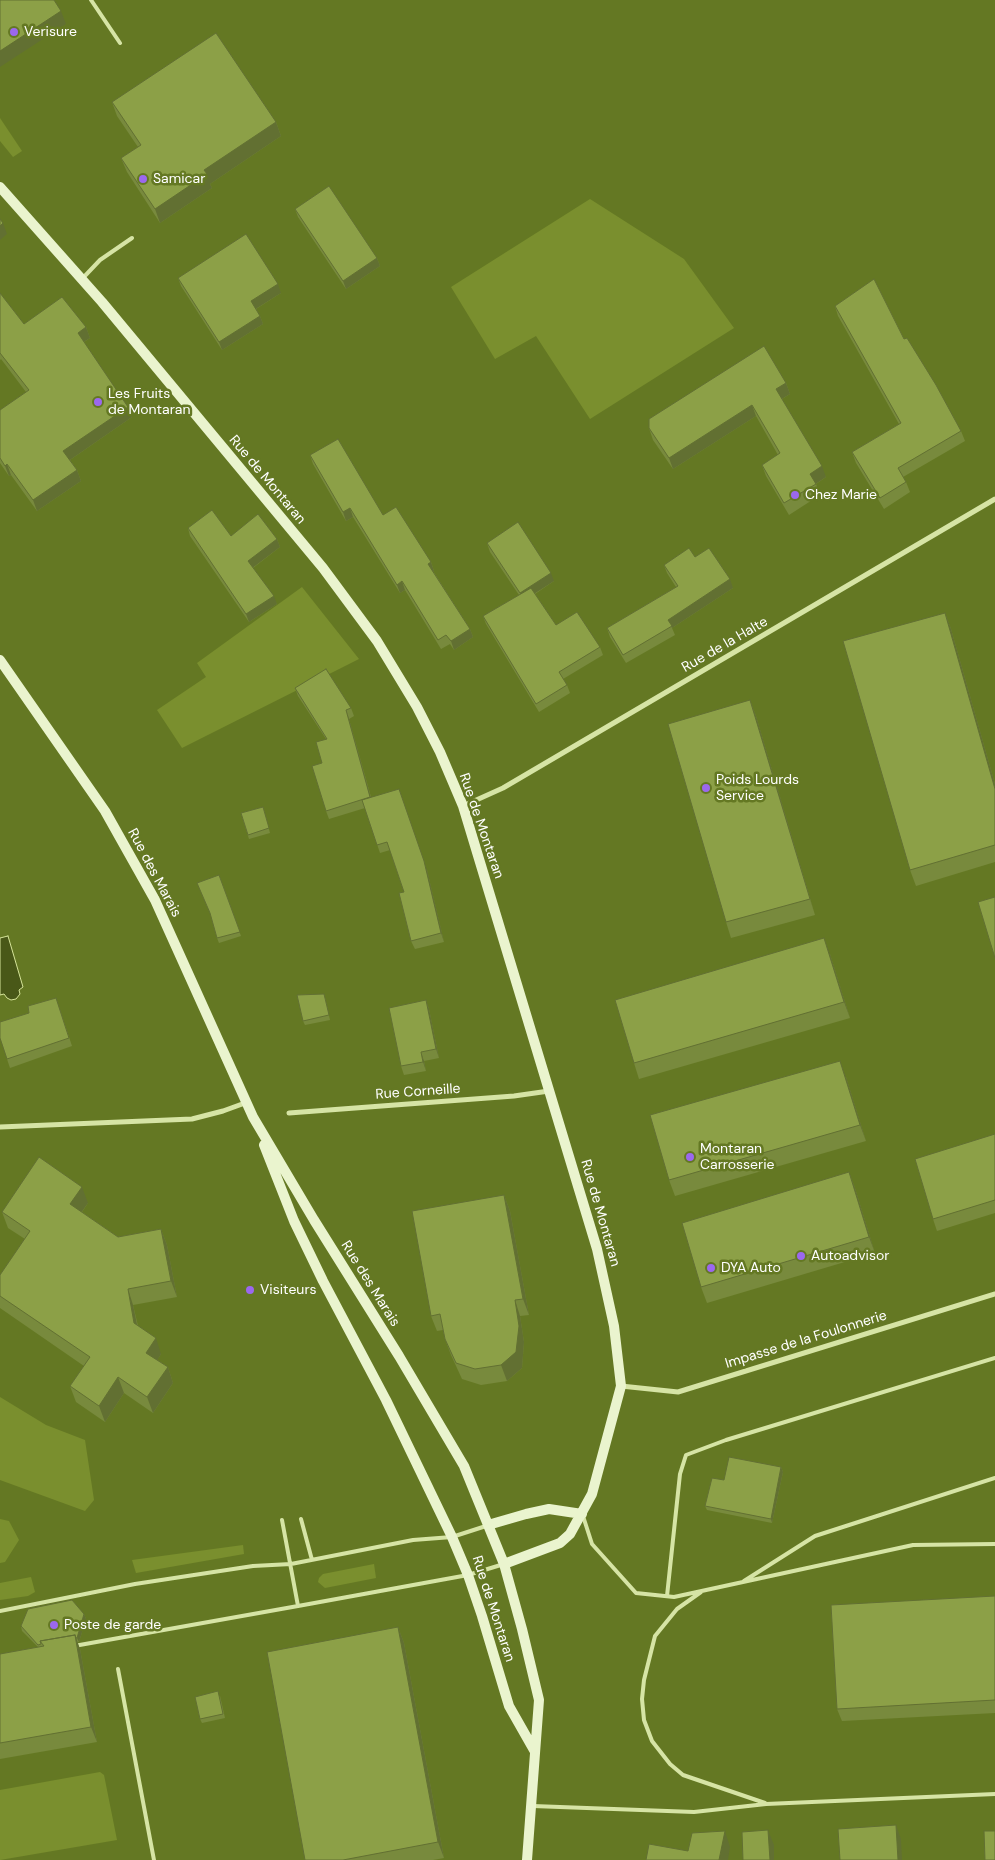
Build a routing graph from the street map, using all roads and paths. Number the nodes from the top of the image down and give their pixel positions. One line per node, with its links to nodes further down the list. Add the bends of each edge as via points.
1 (91, 0): 2 (lane)
2 (120, 43)
3 (0, 187): 5 (street, Rue de Montaran)
4 (132, 238): 5 (lane, via 100,260)
5 (82, 279): 8 (street, Rue de Montaran, via 324,568 377,641 417,707)
6 (995, 499): 8 (street, Rue de la Halte, via 503,788)
7 (0, 660): 10 (street, Rue des Marais, via 105,811 155,900)
8 (463, 806): 9 (street, Rue de Montaran)
9 (549, 1091): 11 (street, Rue Corneille); 16 (street, Rue de Montaran, via 598,1248 614,1326)
10 (246, 1103): 12 (street, Rue des Marais); 13 (street, via 192,1119)
11 (289, 1113)
12 (253, 1117): 17 (street, Rue des Marais); 18 (street, Rue des Marais, via 294,1222)
13 (0, 1127)
14 (995, 1294): 16 (street, Impasse de la Foulonnerie, via 678,1392)
15 (995, 1358): 32 (lane, via 686,1455 680,1474)
16 (621, 1386): 20 (street, Rue de Montaran, via 592,1494)
17 (464, 1466): 23 (street, Rue de Montaran)
18 (424, 1477): 24 (street, Rue de Montaran)
19 (995, 1478): 30 (lane, via 815,1536)
20 (582, 1514): 23 (street, via 549,1509); 28 (street, Rue de Montaran, via 570,1534 560,1543); 32 (lane, via 592,1544 636,1593)
21 (301, 1519): 26 (lane)
22 (282, 1520): 27 (lane)
23 (488, 1525): 24 (lane); 28 (street, Rue de Montaran)
24 (452, 1536): 26 (lane, via 413,1540); 29 (street, Rue de Montaran)
25 (995, 1544): 30 (lane, via 913,1546)
26 (312, 1560): 27 (lane)
27 (291, 1564): 33 (lane); 34 (lane, via 253,1566 148,1582)
28 (504, 1564): 29 (lane); 37 (street, Rue de Montaran, via 539,1700)
29 (468, 1575): 33 (lane); 37 (street, Rue de Montaran, via 509,1706)
30 (742, 1582): 31 (lane)
31 (703, 1591): 32 (lane); 39 (lane, via 677,1609 655,1636 644,1680 644,1720 652,1742 683,1775)
32 (667, 1596)
33 (298, 1606): 35 (lane)
34 (0, 1610)
35 (70, 1647)
36 (118, 1669): 41 (lane)
37 (534, 1750): 40 (street, Rue de Montaran)
38 (995, 1794): 39 (lane)
39 (766, 1804): 40 (lane, via 694,1812)
40 (531, 1806): 42 (street, Rue de Montaran)
41 (154, 1860)
42 (527, 1860)

